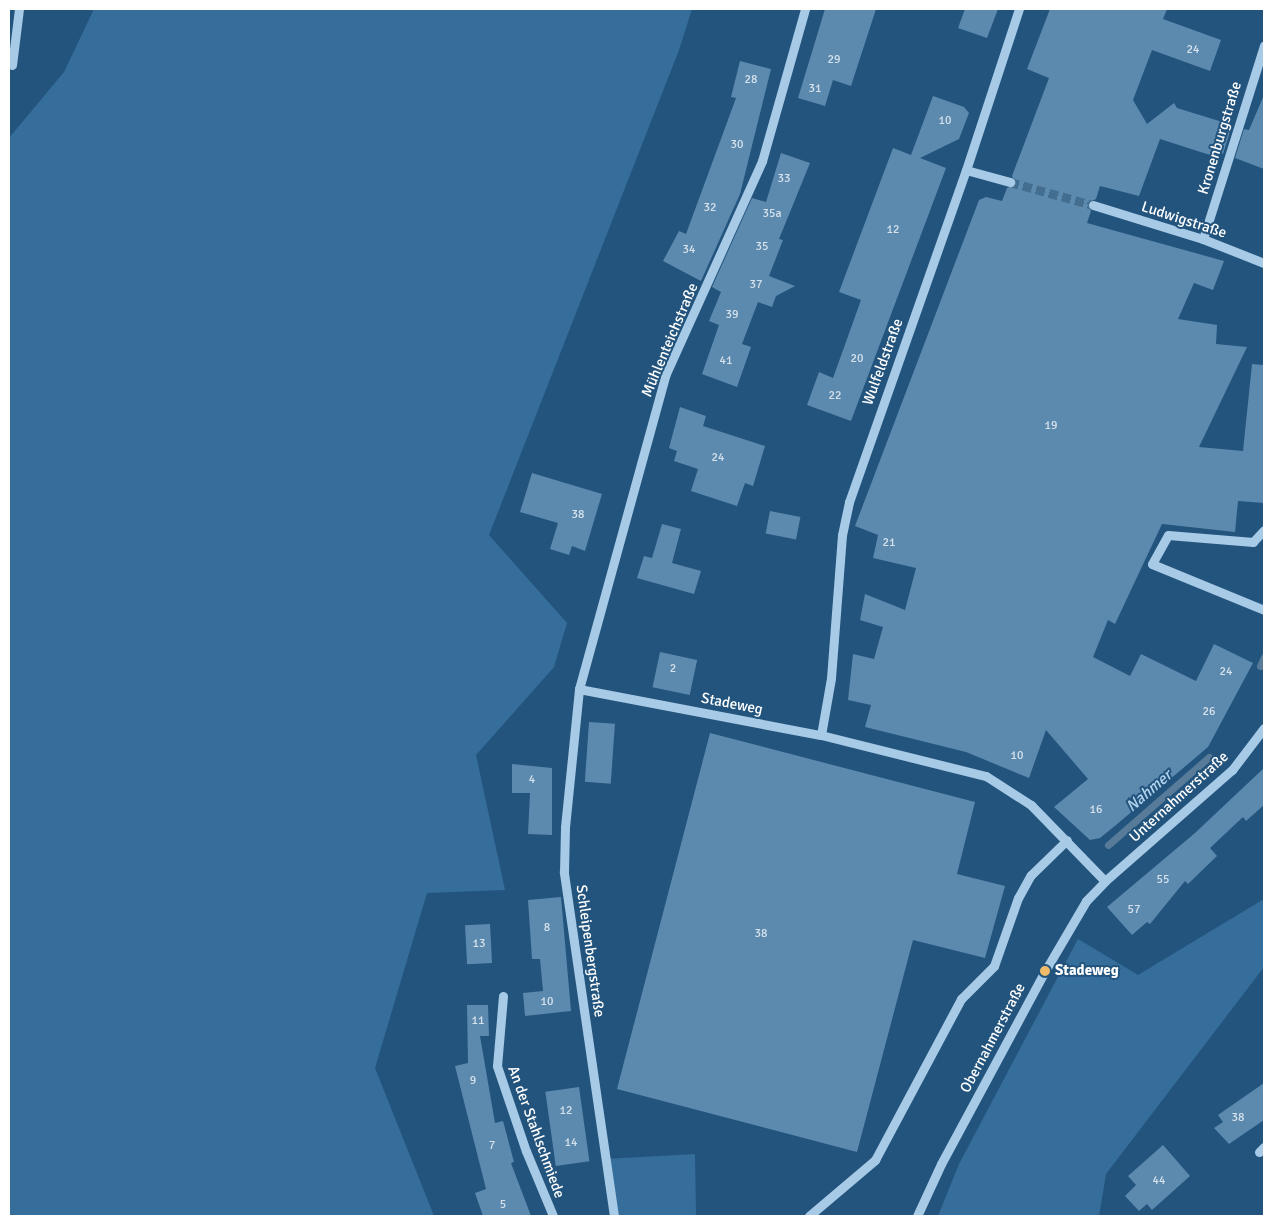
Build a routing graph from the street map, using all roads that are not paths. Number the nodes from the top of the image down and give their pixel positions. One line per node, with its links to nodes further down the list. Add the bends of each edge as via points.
1 (19, 9): 5 (street)
2 (805, 9): 13 (street, Mühlenteichstraße, via 762,161 665,376)
3 (1019, 9): 6 (street, Wulfeldstraße)
4 (1264, 45): 9 (street, Kronenburgstraße)
5 (12, 65)
6 (966, 170): 7 (street); 15 (street, Wulfeldstraße, via 848,502 842,535 831,678)
7 (1010, 182)
8 (1093, 205): 9 (street, Ludwigstraße)
9 (1204, 239): 10 (street, Ludwigstraße)
10 (1264, 263)
11 (1264, 530): 12 (street, via 1253,542 1168,535 1152,564)
12 (1264, 610)
13 (579, 689): 15 (street, Stadeweg); 20 (street, Schleipenbergstraße, via 565,827 564,872)
14 (1264, 728): 17 (street, Unternahmerstraße, via 1232,770)
15 (821, 735): 16 (street, Stadeweg, via 986,776 1031,805)
16 (1067, 840): 17 (street, Stadeweg); 21 (street, via 1031,875 1018,898 994,966 961,999 875,1160)
17 (1105, 880): 22 (street, Obernahmerstraße, via 1086,901 1045,971 940,1164)
18 (503, 996): 19 (street, An der Stahlschmiede, via 496,1066)
19 (553, 1216)
20 (614, 1216)
21 (809, 1216)
22 (917, 1216)

